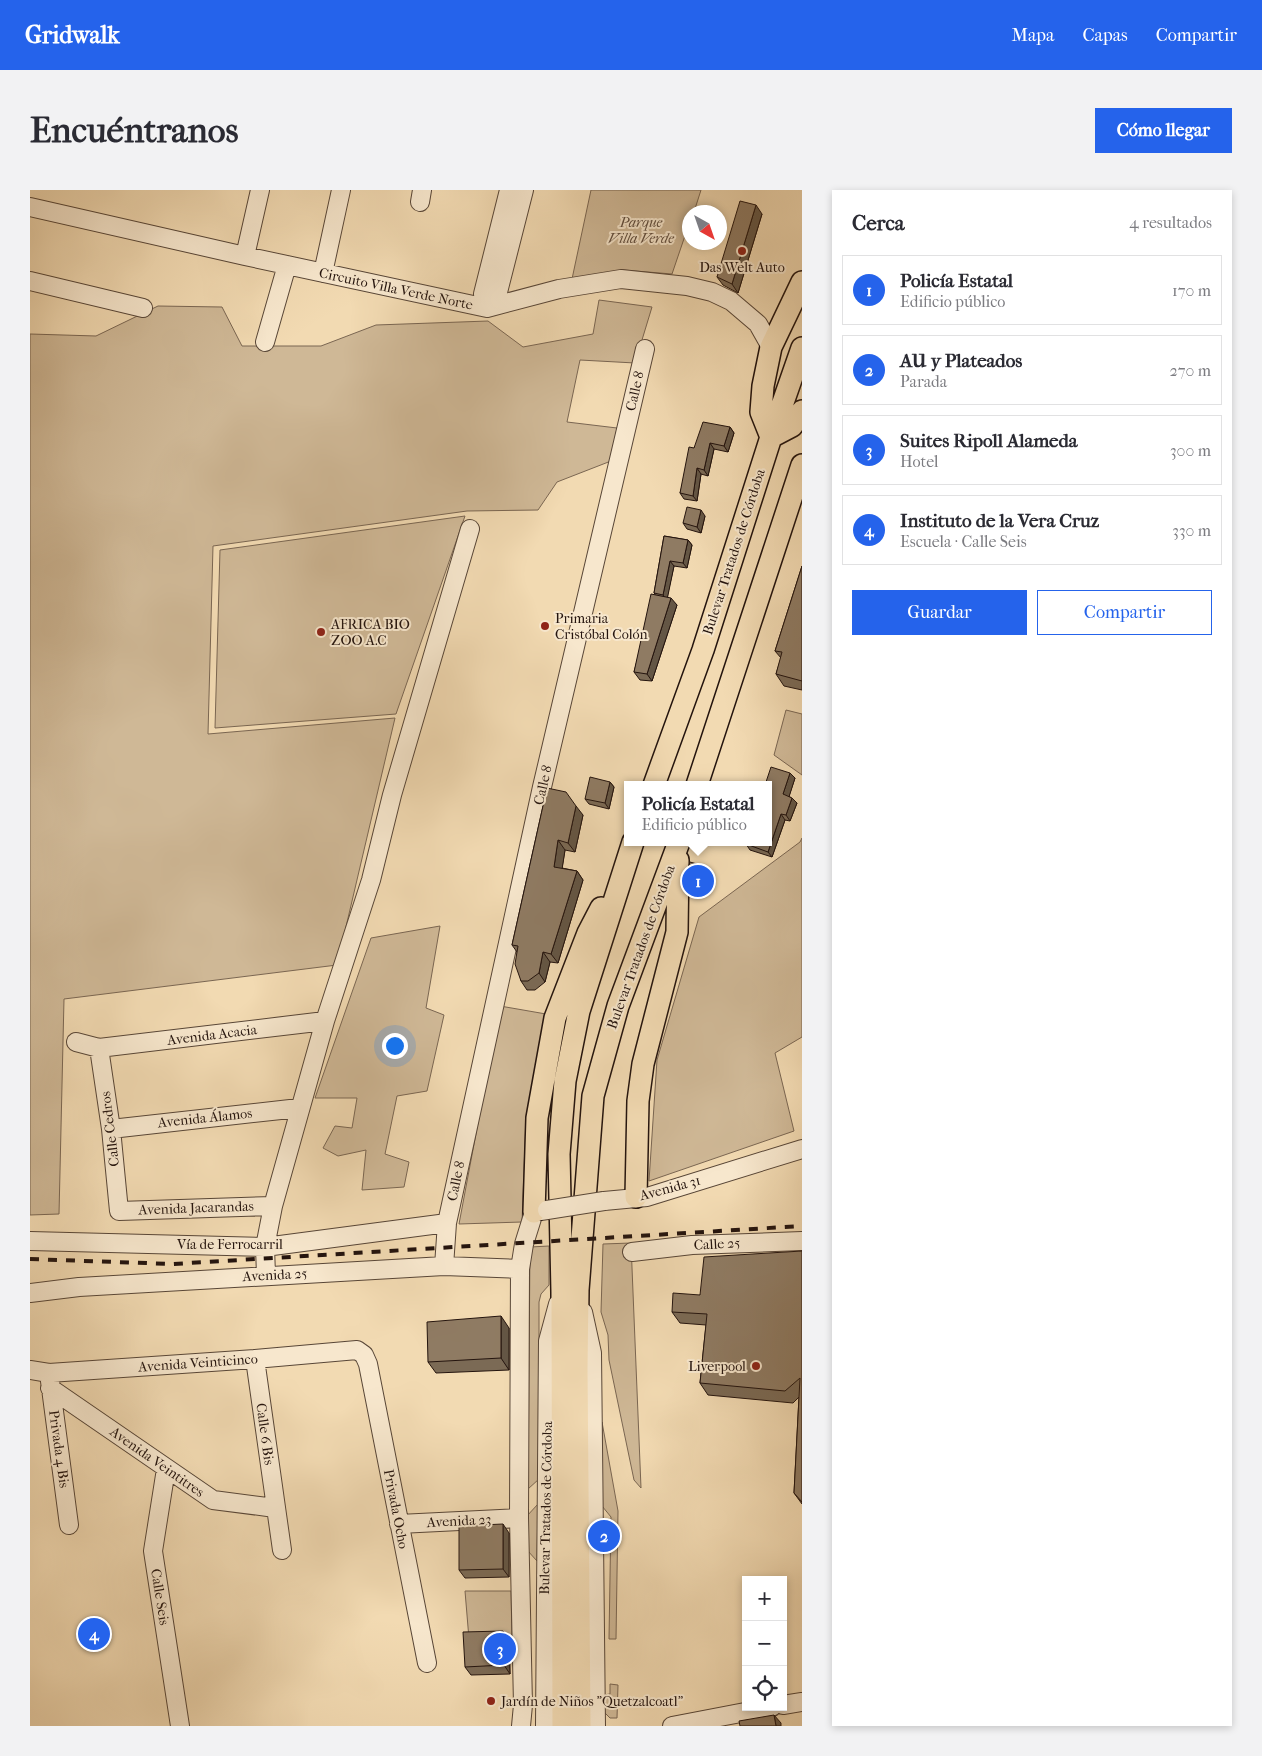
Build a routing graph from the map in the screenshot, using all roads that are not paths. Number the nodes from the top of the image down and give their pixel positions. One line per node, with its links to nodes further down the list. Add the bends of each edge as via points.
1 (260, 190): 6 (street)
2 (341, 190): 8 (street)
3 (509, 190): 12 (street, via 483,294)
4 (524, 190): 12 (street, via 497,296)
5 (30, 206): 6 (street, Circuito Villa Verde Norte)
6 (246, 256): 7 (street, Circuito Villa Verde Norte)
7 (287, 265): 8 (street, Circuito Villa Verde Norte); 13 (street)
8 (323, 273): 12 (street, Circuito Villa Verde Norte)
9 (30, 281): 11 (street)
10 (802, 282): 14 (main road)
11 (143, 308)
12 (487, 308): 14 (street, Circuito Villa Verde Norte, via 559,289 622,279 687,286 712,292 731,302 758,324)
13 (265, 342)
14 (771, 348): 18 (main road, via 761,412)
15 (802, 348): 18 (main road, Bulevar Tratados de Córdoba)
16 (645, 349): 36 (street, Calle 8, via 542,787)
17 (802, 411): 18 (main road, via 792,426)
18 (771, 437): 21 (main road, Bulevar Tratados de Córdoba)
19 (802, 466): 22 (main road)
20 (470, 529): 26 (street, via 392,795 371,880)
21 (655, 781)
22 (698, 781)
23 (677, 846): 44 (main road, Bulevar Tratados de Córdoba, via 618,1006 593,1096)
24 (678, 846): 32 (main road, via 677,932 643,1064 638,1101)
25 (630, 851): 35 (main road, via 588,933 555,1018 537,1118); 44 (main road, Bulevar Tratados de Córdoba, via 579,1011 565,1081 559,1154)
26 (325, 1021): 28 (street, Avenida Acacia); 29 (street)
27 (76, 1042): 28 (street)
28 (99, 1048): 30 (street, Calle Cedros)
29 (299, 1108): 30 (street, Avenida Álamos); 33 (street)
30 (111, 1128): 34 (street, Calle Cedros)
31 (802, 1149): 32 (street, Avenida 31)
32 (636, 1197): 35 (street, Avenida 31, bridge)
33 (273, 1206): 34 (street, Avenida Jacarandas); 39 (street)
34 (119, 1211)
35 (541, 1211): 42 (street, via 524,1244)
36 (447, 1223): 39 (street, Vía de Ferrocarril); 41 (street)
37 (30, 1241): 39 (street, Vía de Ferrocarril)
38 (802, 1241): 40 (street, Calle 25, via 692,1245)
39 (266, 1247): 43 (street)
40 (632, 1252)
41 (444, 1266): 42 (street, Avenida 25); 43 (street, Avenida 25)
42 (520, 1269): 53 (street)
43 (266, 1276): 45 (street, Avenida 25)
44 (570, 1291): 51 (street, Bulevar Tratados de Córdoba, via 548,1341); 60 (main road, Bulevar Tratados de Córdoba); 69 (street, Bulevar Tratados de Córdoba, via 592,1353)
45 (30, 1293)
46 (364, 1355): 47 (street, Avenida Veinticinco, via 357,1350); 54 (street, Privada Ocho)
47 (255, 1359): 49 (street, Avenida Veinticinco); 52 (street, Calle 6 Bis)
48 (30, 1370): 49 (street, Avenida Veinticinco)
49 (50, 1380): 50 (street, Avenida Veintitres); 55 (street, Privada 4 Bis)
50 (166, 1468): 52 (street, Avenida Veintitres, via 212,1500); 64 (street, Calle Seis, via 153,1551)
51 (546, 1486): 53 (street); 58 (street, Bulevar Tratados de Córdoba)
52 (275, 1508): 56 (street, Calle 6 Bis)
53 (519, 1518): 54 (street, Avenida 23); 57 (street)
54 (399, 1524): 59 (street, Privada Ocho)
55 (69, 1525)
56 (282, 1550)
57 (520, 1562): 58 (street); 65 (street)
58 (544, 1578): 66 (street, Bulevar Tratados de Córdoba)
59 (427, 1663)
60 (572, 1669): 67 (main road, Bulevar Tratados de Córdoba); 68 (main road, Bulevar Tratados de Córdoba)
61 (802, 1702): 62 (street)
62 (787, 1704)
63 (751, 1711): 70 (street)
64 (180, 1726)
65 (521, 1726)
66 (544, 1726)
67 (563, 1726)
68 (580, 1726)
69 (596, 1726)
70 (672, 1726)

